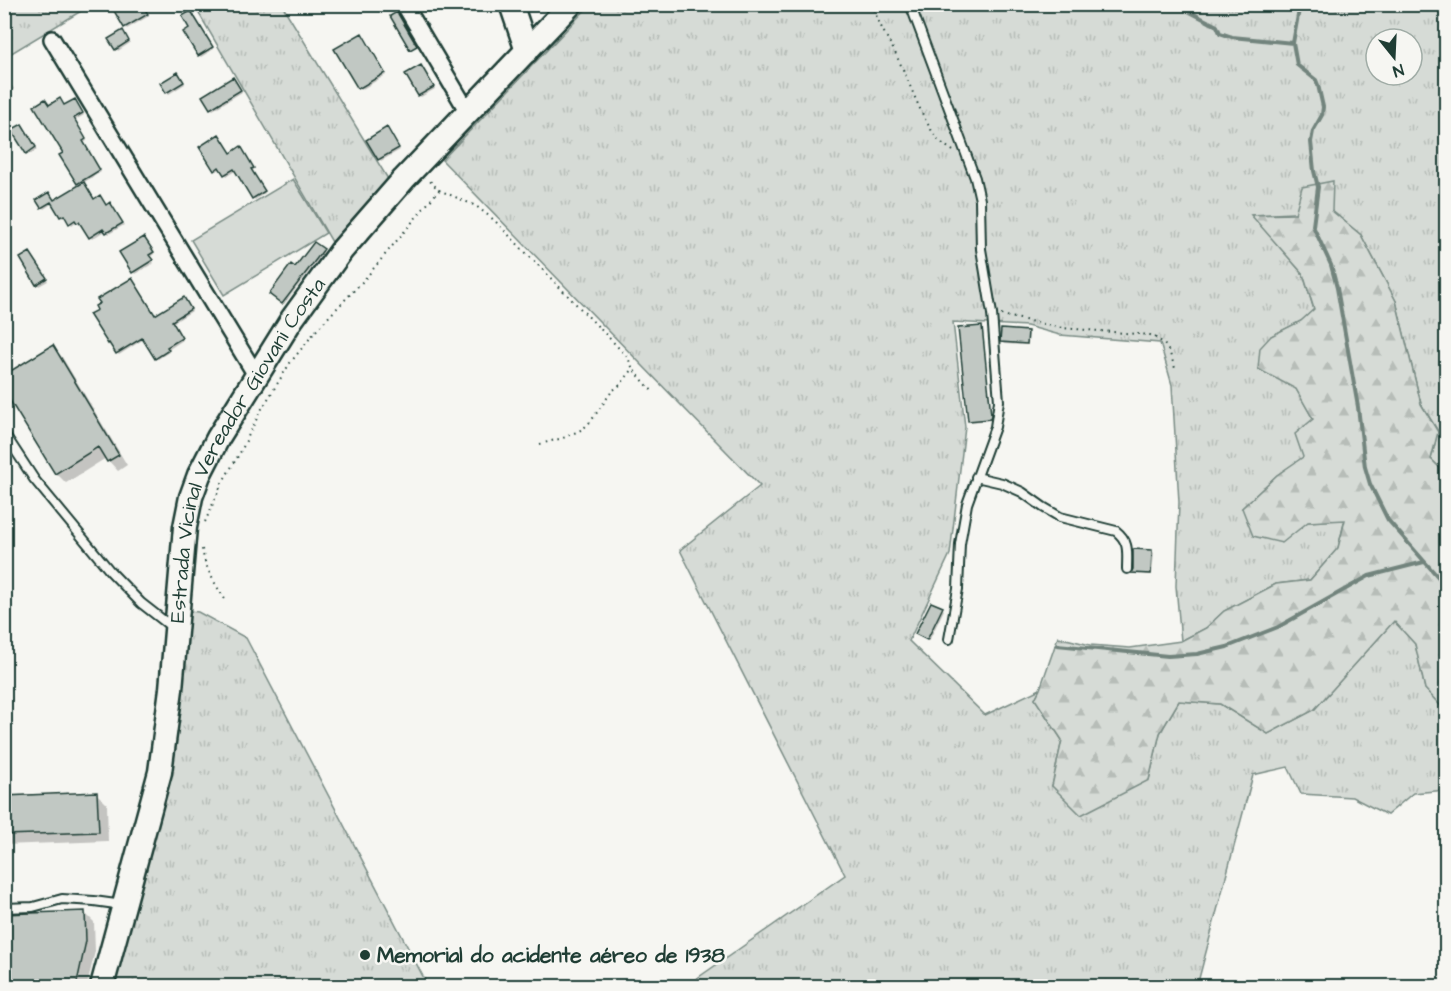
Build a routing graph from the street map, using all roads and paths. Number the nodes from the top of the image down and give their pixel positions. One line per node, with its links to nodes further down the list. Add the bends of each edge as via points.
1 (404, 4): 8 (street)
2 (511, 4): 7 (street)
3 (571, 4): 7 (street, Estrada Vicinal Vereador Giovani Costa)
4 (873, 4): 10 (path, via 928,125 936,137)
5 (910, 4): 10 (lane)
6 (52, 39): 15 (street)
7 (527, 51): 8 (street, Estrada Vicinal Vereador Giovani Costa)
8 (468, 112): 9 (street, Estrada Vicinal Vereador Giovani Costa)
9 (420, 162): 11 (path, via 426,177); 15 (street, Estrada Vicinal Vereador Giovani Costa, via 327,269)
10 (970, 163): 12 (lane, via 980,200 981,249)
11 (439, 190): 14 (path, via 488,215 615,344); 20 (path, via 290,363 222,483)
12 (992, 314): 13 (path, via 1062,328 1150,335 1161,339); 19 (lane, via 999,401 995,427)
13 (1175, 368)
14 (633, 369): 16 (path); 18 (path, via 583,429)
15 (256, 375): 24 (street, Estrada Vicinal Vereador Giovani Costa, via 208,456 191,497)
16 (653, 392)
17 (4, 433): 24 (lane, via 34,480 110,571)
18 (540, 444)
19 (976, 477): 22 (lane, via 1022,492 1059,517 1116,531 1127,546); 25 (lane, via 960,544 958,589)
20 (204, 529)
21 (202, 543): 23 (path, via 206,565)
22 (1127, 569)
23 (226, 601)
24 (176, 631): 26 (street, Estrada Vicinal Vereador Giovani Costa, via 160,771)
25 (949, 639)
26 (124, 905): 27 (lane, via 62,899 33,907); 28 (street, Estrada Vicinal Vereador Giovani Costa)
27 (4, 908)
28 (102, 987)

